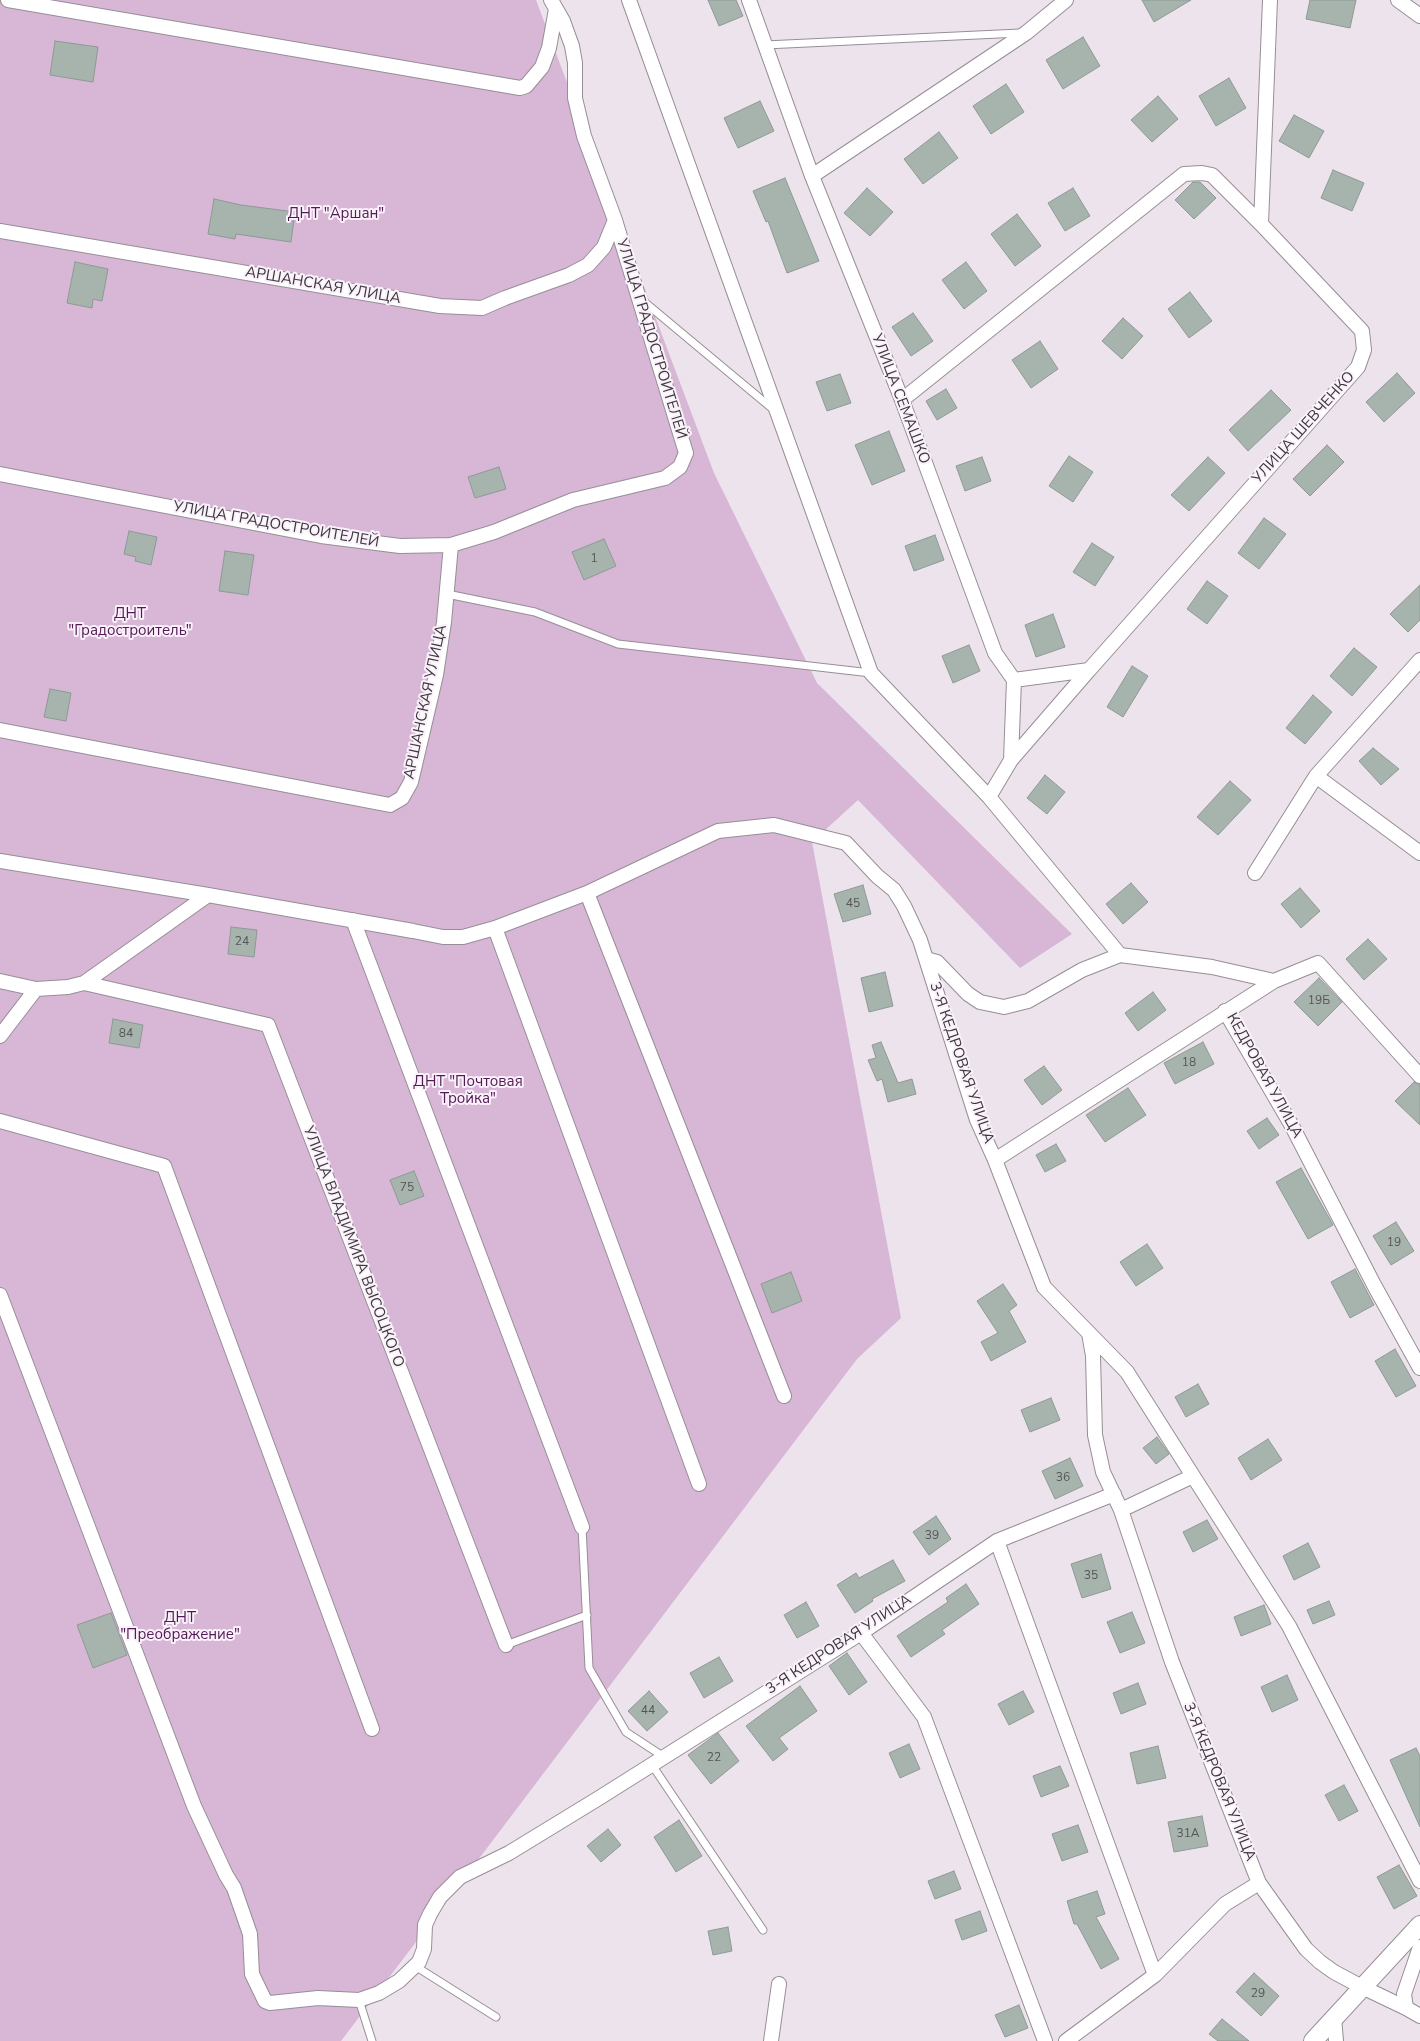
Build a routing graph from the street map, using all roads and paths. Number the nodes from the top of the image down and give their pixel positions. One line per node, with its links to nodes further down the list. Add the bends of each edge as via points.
1 (8, 0): 7 (street, via 520,88 526,86 542,67 549,48)
2 (629, 0): 17 (street)
3 (749, 0): 10 (street, УЛИЦА СЕМАШКО)
4 (1066, 0): 9 (street)
5 (1270, 0): 13 (street)
6 (1398, 0): 8 (street)
7 (554, 4): 12 (street, УЛИЦА ГРАДОСТРОИТЕЛЕЙ, via 572,46 575,98 584,136)
8 (1420, 16)
9 (1026, 33): 10 (lane); 11 (street)
10 (765, 45): 11 (street, УЛИЦА СЕМАШКО)
11 (812, 176): 16 (street, УЛИЦА СЕМАШКО)
12 (615, 220): 14 (street, АРШАНСКАЯ УЛИЦА, via 604,247 588,265 482,308 440,306); 15 (street, УЛИЦА ГРАДОСТРОИТЕЛЕЙ)
13 (1261, 224): 16 (street, УЛИЦА ШЕВЧЕНКО, via 1212,175 1184,174); 22 (street, УЛИЦА ШЕВЧЕНКО, via 1362,331 1364,350 1358,366)
14 (0, 231)
15 (638, 296): 17 (lane); 19 (street, УЛИЦА ГРАДОСТРОИТЕЛЕЙ, via 686,453 680,467 665,478 573,500 494,532)
16 (902, 400): 24 (street, УЛИЦА СЕМАШКО, via 995,653)
17 (777, 412): 23 (street)
18 (0, 474): 19 (street, УЛИЦА ГРАДОСТРОИТЕЛЕЙ, via 320,536 400,546)
19 (451, 545): 20 (street, АРШАНСКАЯ УЛИЦА)
20 (447, 594): 23 (lane, via 535,612 618,644); 25 (street, АРШАНСКАЯ УЛИЦА, via 436,675 410,782 402,798 390,805)
21 (1420, 660): 27 (street)
22 (1089, 670): 24 (street); 26 (street, УЛИЦА ШЕВЧЕНКО)
23 (871, 673): 28 (street)
24 (1014, 680): 26 (street)
25 (0, 730)
26 (1011, 760): 28 (street)
27 (1316, 776): 29 (street); 31 (street)
28 (989, 797): 36 (street)
29 (1420, 853)
30 (0, 862): 33 (street)
31 (1254, 873)
32 (587, 893): 35 (street); 37 (street, 3-Я КЕДРОВАЯ УЛИЦА, via 718,831 774,825 846,843 894,890 920,940); 50 (street)
33 (208, 895): 34 (street); 40 (street, УЛИЦА ВЛАДИМИРА ВЫСОЦКОГО)
34 (353, 920): 35 (street, via 443,937 463,937); 55 (street)
35 (495, 928): 52 (street)
36 (1120, 955): 37 (street, via 1082,970 1028,1001 1004,1007 980,1002 937,962); 39 (street, via 1212,967)
37 (926, 959): 46 (street, 3-Я КЕДРОВАЯ УЛИЦА, via 978,1120)
38 (0, 981): 41 (street, УЛИЦА ВЛАДИМИРА ВЫСОЦКОГО)
39 (1274, 981): 42 (street, КЕДРОВАЯ УЛИЦА); 44 (street, КЕДРОВАЯ УЛИЦА, via 1318,963)
40 (84, 982): 41 (street, УЛИЦА ВЛАДИМИРА ВЫСОЦКОГО, via 68,987); 59 (street, УЛИЦА ВЛАДИМИРА ВЫСОЦКОГО, via 268,1025)
41 (36, 988): 43 (street)
42 (1225, 1011): 46 (street); 49 (street, КЕДРОВАЯ УЛИЦА, via 1292,1126)
43 (0, 1036)
44 (1420, 1076)
45 (0, 1121): 60 (street, via 164,1166)
46 (995, 1160): 48 (street, 3-Я КЕДРОВАЯ УЛИЦА, via 1044,1287)
47 (0, 1295): 72 (street, via 194,1806 238,1896 250,1934 252,1974 258,1988 265,2001 270,2003 318,1998)
48 (1089, 1333): 51 (street, via 1127,1372); 53 (street, 3-Я КЕДРОВАЯ УЛИЦА, via 1093,1356 1095,1435 1103,1472)
49 (1420, 1368)
50 (784, 1396)
51 (1193, 1476): 54 (street); 63 (street, via 1289,1626)
52 (699, 1484)
53 (1114, 1494): 54 (street, 3-Я КЕДРОВАЯ УЛИЦА); 56 (street, 3-Я КЕДРОВАЯ УЛИЦА)
54 (1120, 1510): 64 (street, 3-Я КЕДРОВАЯ УЛИЦА, via 1172,1662)
55 (582, 1526): 57 (lane)
56 (997, 1541): 58 (street, 3-Я КЕДРОВАЯ УЛИЦА); 69 (street)
57 (587, 1615): 59 (lane); 61 (lane, via 589,1668 626,1732)
58 (861, 1633): 61 (street, 3-Я КЕДРОВАЯ УЛИЦА); 79 (street, via 924,1718)
59 (506, 1646)
60 (372, 1729)
61 (664, 1757): 62 (street, 3-Я КЕДРОВАЯ УЛИЦА)
62 (652, 1765): 66 (lane); 68 (street, 3-Я КЕДРОВАЯ УЛИЦА, via 509,1853 460,1877 447,1888 425,1925 424,1949)
63 (1420, 1881)
64 (1260, 1883): 69 (street, via 1225,1904); 71 (street, 3-Я КЕДРОВАЯ УЛИЦА, via 1306,1949 1334,1972)
65 (1420, 1925): 71 (street)
66 (763, 1930)
67 (1420, 1947): 73 (street, via 1404,1994)
68 (415, 1966): 72 (street, via 399,1981); 76 (lane)
69 (1155, 1975): 80 (street)
70 (779, 1984): 78 (street)
71 (1362, 1987): 73 (street, 3-Я КЕДРОВАЯ УЛИЦА); 74 (street)
72 (359, 2000): 77 (lane)
73 (1406, 2008): 75 (street, 3-Я КЕДРОВАЯ УЛИЦА)
74 (1334, 2016): 81 (street); 82 (street)
75 (1420, 2016)
76 (496, 2017)
77 (372, 2041)
78 (771, 2041)
79 (1045, 2041)
80 (1066, 2041)
81 (1313, 2041)
82 (1336, 2041)

